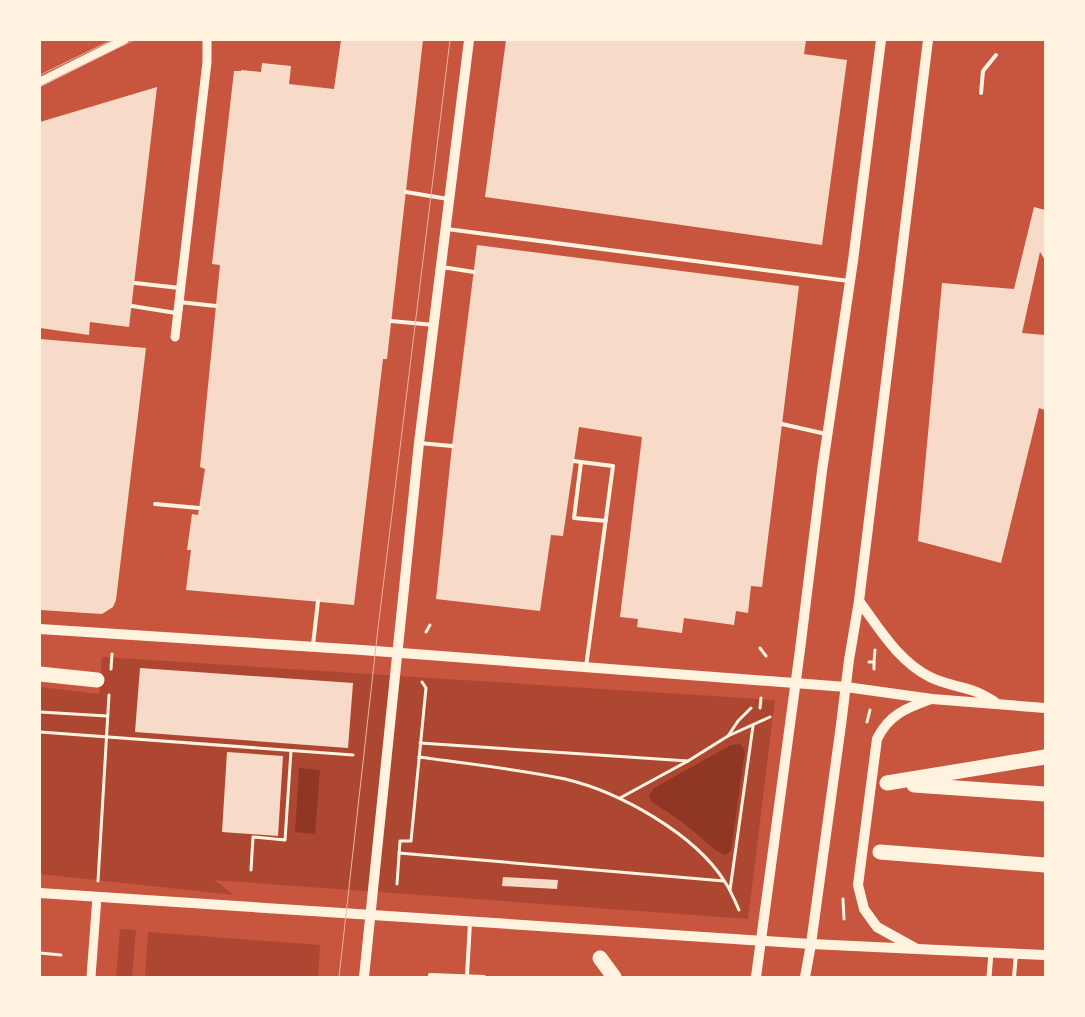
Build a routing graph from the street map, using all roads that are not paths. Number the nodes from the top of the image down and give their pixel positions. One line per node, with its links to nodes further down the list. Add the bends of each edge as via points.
1 (124, 40): 7 (street)
2 (207, 40): 16 (street)
3 (469, 40): 10 (main road)
4 (881, 40): 14 (main road)
5 (928, 40): 34 (main road)
6 (996, 55): 8 (lane, via 984,71)
7 (40, 82)
8 (981, 92)
9 (406, 192): 10 (lane)
10 (451, 199): 11 (main road)
11 (447, 229): 12 (main road); 14 (lane)
12 (442, 267): 13 (lane); 22 (main road)
13 (474, 272)
14 (850, 281): 25 (main road)
15 (134, 283): 16 (lane)
16 (180, 288): 17 (street)
17 (179, 302): 19 (lane); 20 (street)
18 (132, 306): 20 (lane)
19 (216, 306)
20 (177, 313): 23 (street)
21 (391, 321): 22 (lane)
22 (434, 325): 26 (main road)
23 (175, 337)
24 (782, 424): 25 (lane)
25 (827, 434): 41 (main road)
26 (420, 443): 27 (lane); 37 (main road)
27 (452, 446)
28 (574, 462): 29 (lane)
29 (582, 462): 32 (lane, via 614,466); 32 (lane, via 574,518)
30 (155, 504): 31 (lane)
31 (199, 508)
32 (606, 521): 38 (lane)
33 (318, 601): 36 (lane)
34 (859, 601): 42 (main road); 44 (main road, via 908,663 930,677 976,691)
35 (40, 629): 36 (main road)
36 (313, 647): 37 (main road)
37 (397, 653): 38 (main road); 52 (main road)
38 (586, 667): 41 (main road)
39 (40, 674): 40 (highway)
40 (96, 680)
41 (796, 683): 42 (main road); 54 (main road)
42 (846, 687): 43 (main road); 55 (main road)
43 (932, 699): 44 (main road); 56 (main road, via 890,719 877,739 858,885 864,909 878,927)
44 (998, 704): 45 (main road)
45 (1045, 708)
46 (1045, 757): 47 (highway, via 887,783)
47 (1045, 794)
48 (880, 852): 49 (highway)
49 (1045, 865)
50 (40, 893): 51 (main road)
51 (98, 897): 52 (main road); 62 (street)
52 (369, 914): 53 (main road); 63 (main road)
53 (470, 921): 54 (main road); 61 (lane)
54 (762, 940): 55 (main road); 67 (main road)
55 (811, 944): 56 (main road); 68 (main road)
56 (918, 949): 57 (main road)
57 (991, 953): 58 (main road); 69 (street)
58 (1016, 954): 59 (main road); 70 (lane)
59 (1045, 955)
60 (600, 958): 66 (highway)
61 (468, 975): 64 (lane); 65 (lane)
62 (92, 977)
63 (364, 977)
64 (430, 977)
65 (484, 977)
66 (614, 977)
67 (756, 977)
68 (805, 977)
69 (988, 977)
70 (1014, 977)

